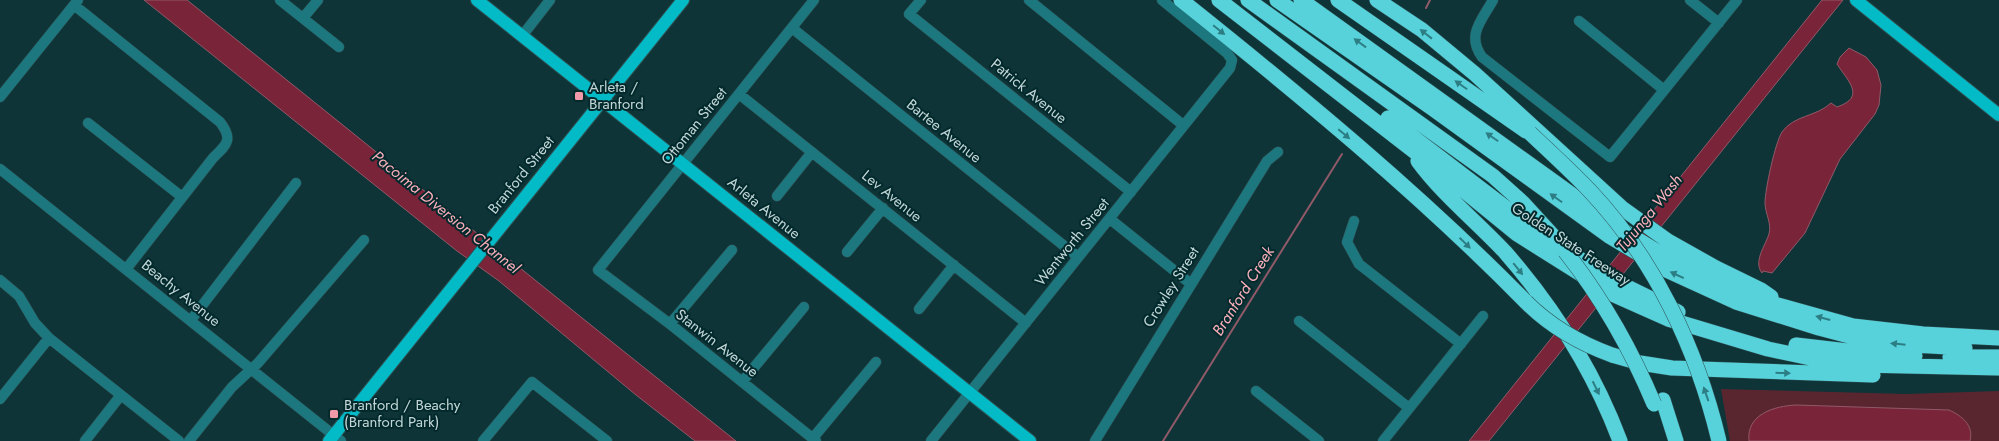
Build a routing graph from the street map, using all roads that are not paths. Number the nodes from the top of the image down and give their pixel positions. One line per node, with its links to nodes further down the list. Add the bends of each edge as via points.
1 (280, 0): 24 (street)
2 (318, 0): 24 (street)
3 (477, 0): 28 (main road, Arleta Avenue)
4 (550, 0): 28 (street)
5 (683, 0): 33 (main road, Branford Street)
6 (814, 0): 27 (street, Ottoman Street)
7 (920, 0): 43 (street, Patrick Avenue, via 909,14)
8 (1029, 0): 36 (street)
9 (1162, 0): 36 (street, Wentworth Street, via 1232,60 1230,68)
10 (1181, 0): 81 (highway, one-way to 81, bridge, via 1381,165 1545,319 1588,346 1656,366 1734,372 1903,376)
11 (1219, 0): 37 (highway, Golden State Freeway)
12 (1234, 0): 59 (highway, via 1526,225 1573,256)
13 (1248, 0): 52 (highway, via 1493,176)
14 (1262, 0): 52 (highway, via 1499,169 1536,204)
15 (1277, 0): 49 (highway, one-way to 15)
16 (1301, 0): 49 (highway, one-way to 16)
17 (1338, 0): 104 (highway, one-way to 17, bridge, via 1692,354 1674,315 1644,261 1590,191 1530,133)
18 (1377, 0): 64 (highway, one-way to 18, via 1761,290 1668,240 1622,208 1475,74 1422,30)
19 (1493, 0): 30 (street, via 1476,30 1474,39 1478,53 1610,157)
20 (1690, 0): 26 (street)
21 (1737, 0): 26 (street)
22 (1856, 0): 34 (main road)
23 (76, 3): 32 (street); 45 (street, via 220,122 227,132 228,142)
24 (303, 18): 29 (street)
25 (1579, 20): 30 (street)
26 (1719, 23): 30 (street)
27 (792, 28): 31 (street, Ottoman Street); 54 (street, Bartee Avenue)
28 (522, 36): 33 (main road, Arleta Avenue)
29 (339, 47)
30 (1664, 90)
31 (739, 94): 38 (street, Lev Avenue); 40 (street, Ottoman Street)
32 (0, 97)
33 (603, 100): 40 (main road, Arleta Avenue); 89 (main road, Branford Street)
34 (1999, 115)
35 (88, 122): 45 (street)
36 (1184, 125): 43 (street, Wentworth Street)
37 (1407, 147): 59 (highway, Golden State Freeway, via 1517,234); 101 (highway, one-way to 101, bridge, via 1432,180 1505,253 1559,324 1601,399)
38 (812, 152): 44 (street); 46 (street, Lev Avenue)
39 (1278, 152): 61 (street, Crowley Street, via 1267,161)
40 (683, 164): 58 (street, Ottoman Street); 84 (main road, Arleta Avenue)
41 (0, 169): 57 (street, Beachy Avenue)
42 (296, 183): 67 (street)
43 (1131, 192): 47 (street, Wentworth Street)
44 (776, 196)
45 (182, 197): 57 (street)
46 (883, 208): 53 (street); 56 (street, Lev Avenue)
47 (1110, 219): 54 (street, Wentworth Street); 61 (street)
48 (1354, 221): 75 (street, via 1348,242 1359,264)
49 (1613, 232): 55 (highway, bridge)
50 (364, 240): 80 (street)
51 (732, 250): 70 (street)
52 (1570, 250): 87 (highway, via 1616,306 1635,340)
53 (847, 252)
54 (1078, 257): 69 (street, Wentworth Street)
55 (1657, 259): 64 (highway); 76 (highway, one-way to 55, via 1896,344 1854,337 1775,316 1736,302)
56 (954, 265): 65 (street); 69 (street, Lev Avenue)
57 (127, 268): 67 (street, Beachy Avenue)
58 (598, 270): 70 (street, Stanwin Avenue)
59 (1594, 276): 62 (highway, Golden State Freeway)
60 (0, 280): 73 (street, via 19,296 35,323)
61 (1191, 284): 98 (street, Crowley Street)
62 (1618, 290): 77 (highway, via 1686,316 1811,348 1874,354); 79 (highway, Golden State Freeway, via 1668,319 1768,349 1815,359 1860,365)
63 (804, 307): 82 (street)
64 (1785, 308): 72 (highway, one-way to 64, via 1853,326)
65 (919, 310)
66 (1483, 316): 75 (street)
67 (191, 320): 80 (street, Beachy Avenue)
68 (1299, 321): 88 (street)
69 (1026, 323): 84 (street, Wentworth Street)
70 (670, 324): 82 (street, Stanwin Avenue)
71 (1999, 328): 72 (highway)
72 (1923, 334): 74 (highway)
73 (49, 338): 85 (street); 86 (street)
74 (1999, 338)
75 (1461, 344): 88 (street)
76 (1999, 350)
77 (1999, 357)
78 (876, 362): 90 (street)
79 (1999, 368)
80 (251, 369): 89 (street, Beachy Avenue); 93 (street, via 232,387)
81 (1999, 373)
82 (742, 382): 90 (street, Stanwin Avenue)
83 (1256, 391): 99 (street)
84 (969, 393): 96 (street, Wentworth Street); 97 (main road, Arleta Avenue)
85 (121, 395): 91 (street); 92 (street)
86 (0, 399)
87 (1658, 402): 102 (highway); 103 (highway)
88 (1409, 408): 100 (street)
89 (334, 439)
90 (814, 440)
91 (84, 441)
92 (179, 441)
93 (189, 441)
94 (483, 441): 95 (street, via 532,382)
95 (607, 441)
96 (931, 441)
97 (1030, 441)
98 (1095, 441)
99 (1319, 441)
100 (1383, 441)
101 (1620, 441)
102 (1666, 441)
103 (1676, 441)
104 (1719, 441)

